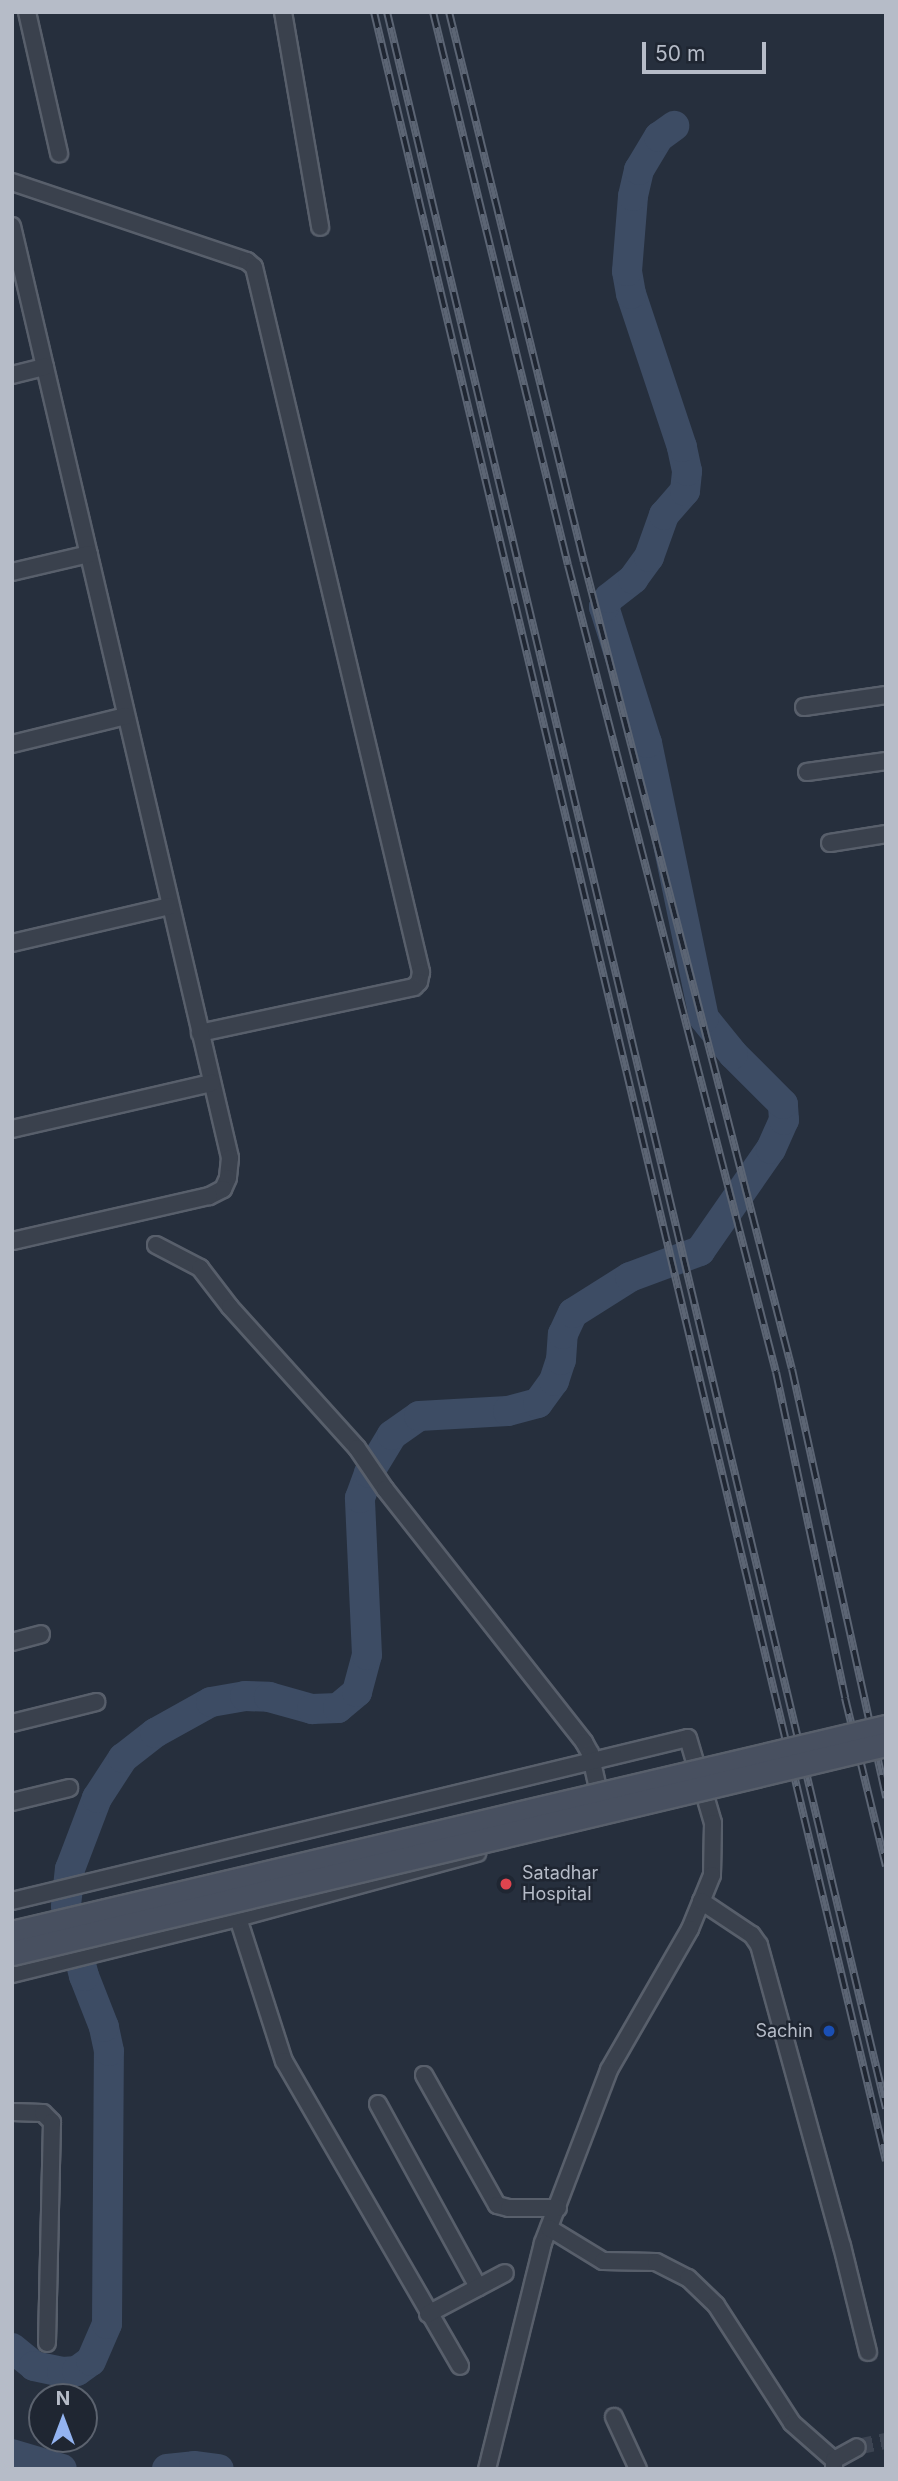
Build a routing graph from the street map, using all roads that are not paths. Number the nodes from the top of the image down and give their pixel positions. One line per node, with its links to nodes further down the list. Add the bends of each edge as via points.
1 (27, 12): 3 (street)
2 (283, 12): 6 (street)
3 (59, 153)
4 (12, 182): 21 (street, via 247,261 254,268 421,972 414,988)
5 (12, 226): 7 (street)
6 (320, 227)
7 (45, 367): 8 (street); 9 (street)
8 (12, 375)
9 (89, 554): 10 (street); 13 (street)
10 (12, 572)
11 (886, 695): 12 (street)
12 (804, 708)
13 (126, 716): 14 (street); 19 (street)
14 (12, 744)
15 (886, 761): 16 (street)
16 (807, 772)
17 (886, 834): 18 (street)
18 (830, 844)
19 (170, 906): 20 (street); 21 (street)
20 (12, 943)
21 (200, 1033): 22 (street)
22 (212, 1083): 23 (street); 24 (street, via 230,1158 223,1189)
23 (12, 1129)
24 (12, 1241)
25 (156, 1245): 32 (street, via 200,1268 357,1448 584,1742)
26 (41, 1634): 27 (street)
27 (12, 1642)
28 (96, 1702): 29 (street)
29 (12, 1723)
30 (886, 1727): 40 (main road, bridge)
31 (886, 1744): 41 (main road, bridge)
32 (592, 1761): 34 (street, via 688,1738); 36 (street); 37 (street)
33 (69, 1788): 35 (street)
34 (704, 1794): 36 (street); 38 (street, via 713,1824 712,1875)
35 (12, 1801)
36 (605, 1818): 39 (street)
37 (18, 1900)
38 (701, 1901): 46 (street, via 690,1929 609,2070); 52 (street, via 752,1935 759,1945)
39 (238, 1918): 42 (street); 50 (street, via 284,2062)
40 (12, 1933)
41 (12, 1953)
42 (12, 1974)
43 (424, 2075): 46 (street, via 497,2205)
44 (378, 2104): 49 (street)
45 (12, 2112): 51 (street, via 43,2113 51,2122)
46 (558, 2208): 47 (street)
47 (549, 2228): 56 (street, via 603,2261 656,2262 688,2278 716,2305 792,2423); 58 (street)
48 (505, 2273): 49 (street)
49 (478, 2287): 50 (street)
50 (428, 2314): 53 (street)
51 (47, 2343)
52 (868, 2352)
53 (460, 2366)
54 (614, 2417): 57 (street)
55 (857, 2447): 56 (street)
56 (834, 2464)
57 (636, 2468)
58 (487, 2469)

